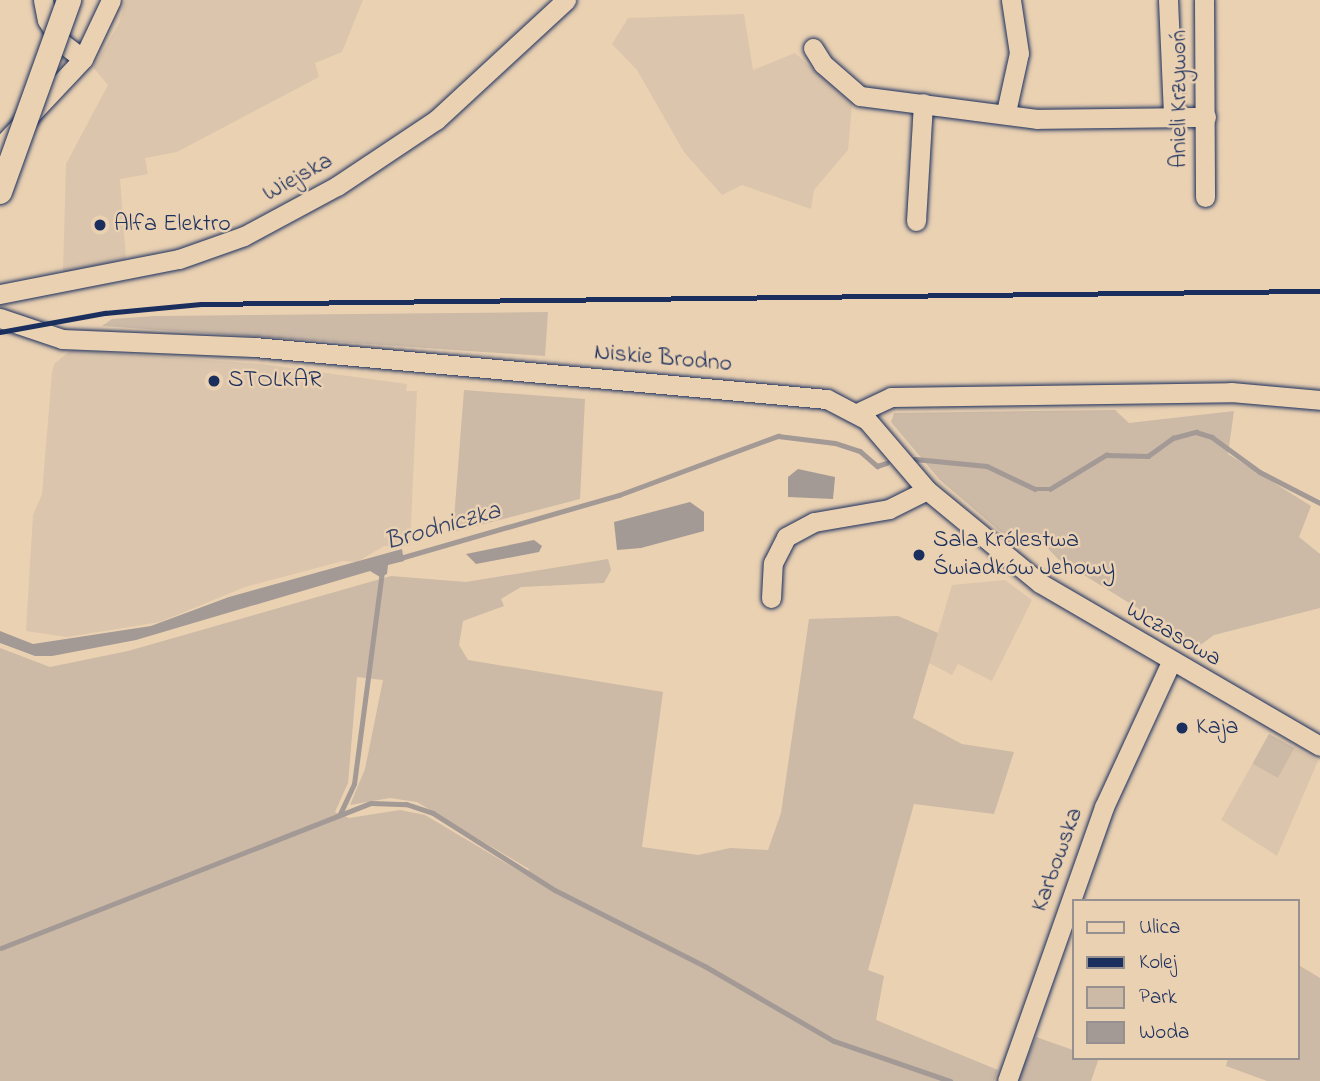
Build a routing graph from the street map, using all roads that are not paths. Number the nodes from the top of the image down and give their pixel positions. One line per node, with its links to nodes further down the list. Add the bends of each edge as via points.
1 (43, 0): 9 (street, via 47,20 62,43)
2 (69, 0): 15 (main road, bridge)
3 (111, 0): 9 (street)
4 (566, 0): 18 (street, Wiejska, via 481,81 388,155 244,236 179,259)
5 (1011, 0): 11 (street, via 1019,53)
6 (1168, 0): 12 (street)
7 (1204, 0): 13 (street, Anieli Krzywoń)
8 (813, 48): 10 (street, via 823,64 860,96)
9 (83, 59): 14 (street)
10 (923, 103): 11 (street); 17 (street)
11 (1006, 111): 12 (street, via 1070,119)
12 (1173, 114): 13 (street)
13 (1206, 117): 16 (street, Anieli Krzywoń)
14 (0, 147)
15 (0, 192)
16 (1205, 197)
17 (916, 220)
18 (0, 294)
19 (0, 318): 21 (street, Niskie Brodno, via 62,339 240,346 780,393 827,399)
20 (1320, 400): 21 (street, via 1231,392 891,397)
21 (857, 412): 22 (street, Wczasowa)
22 (927, 490): 23 (street, via 889,509 814,522 786,537 773,563); 24 (street, Wczasowa, via 1040,583)
23 (771, 598)
24 (1171, 662): 25 (street, Wczasowa); 26 (street, Karbowska, via 1099,820)
25 (1320, 746)
26 (1007, 1081)

